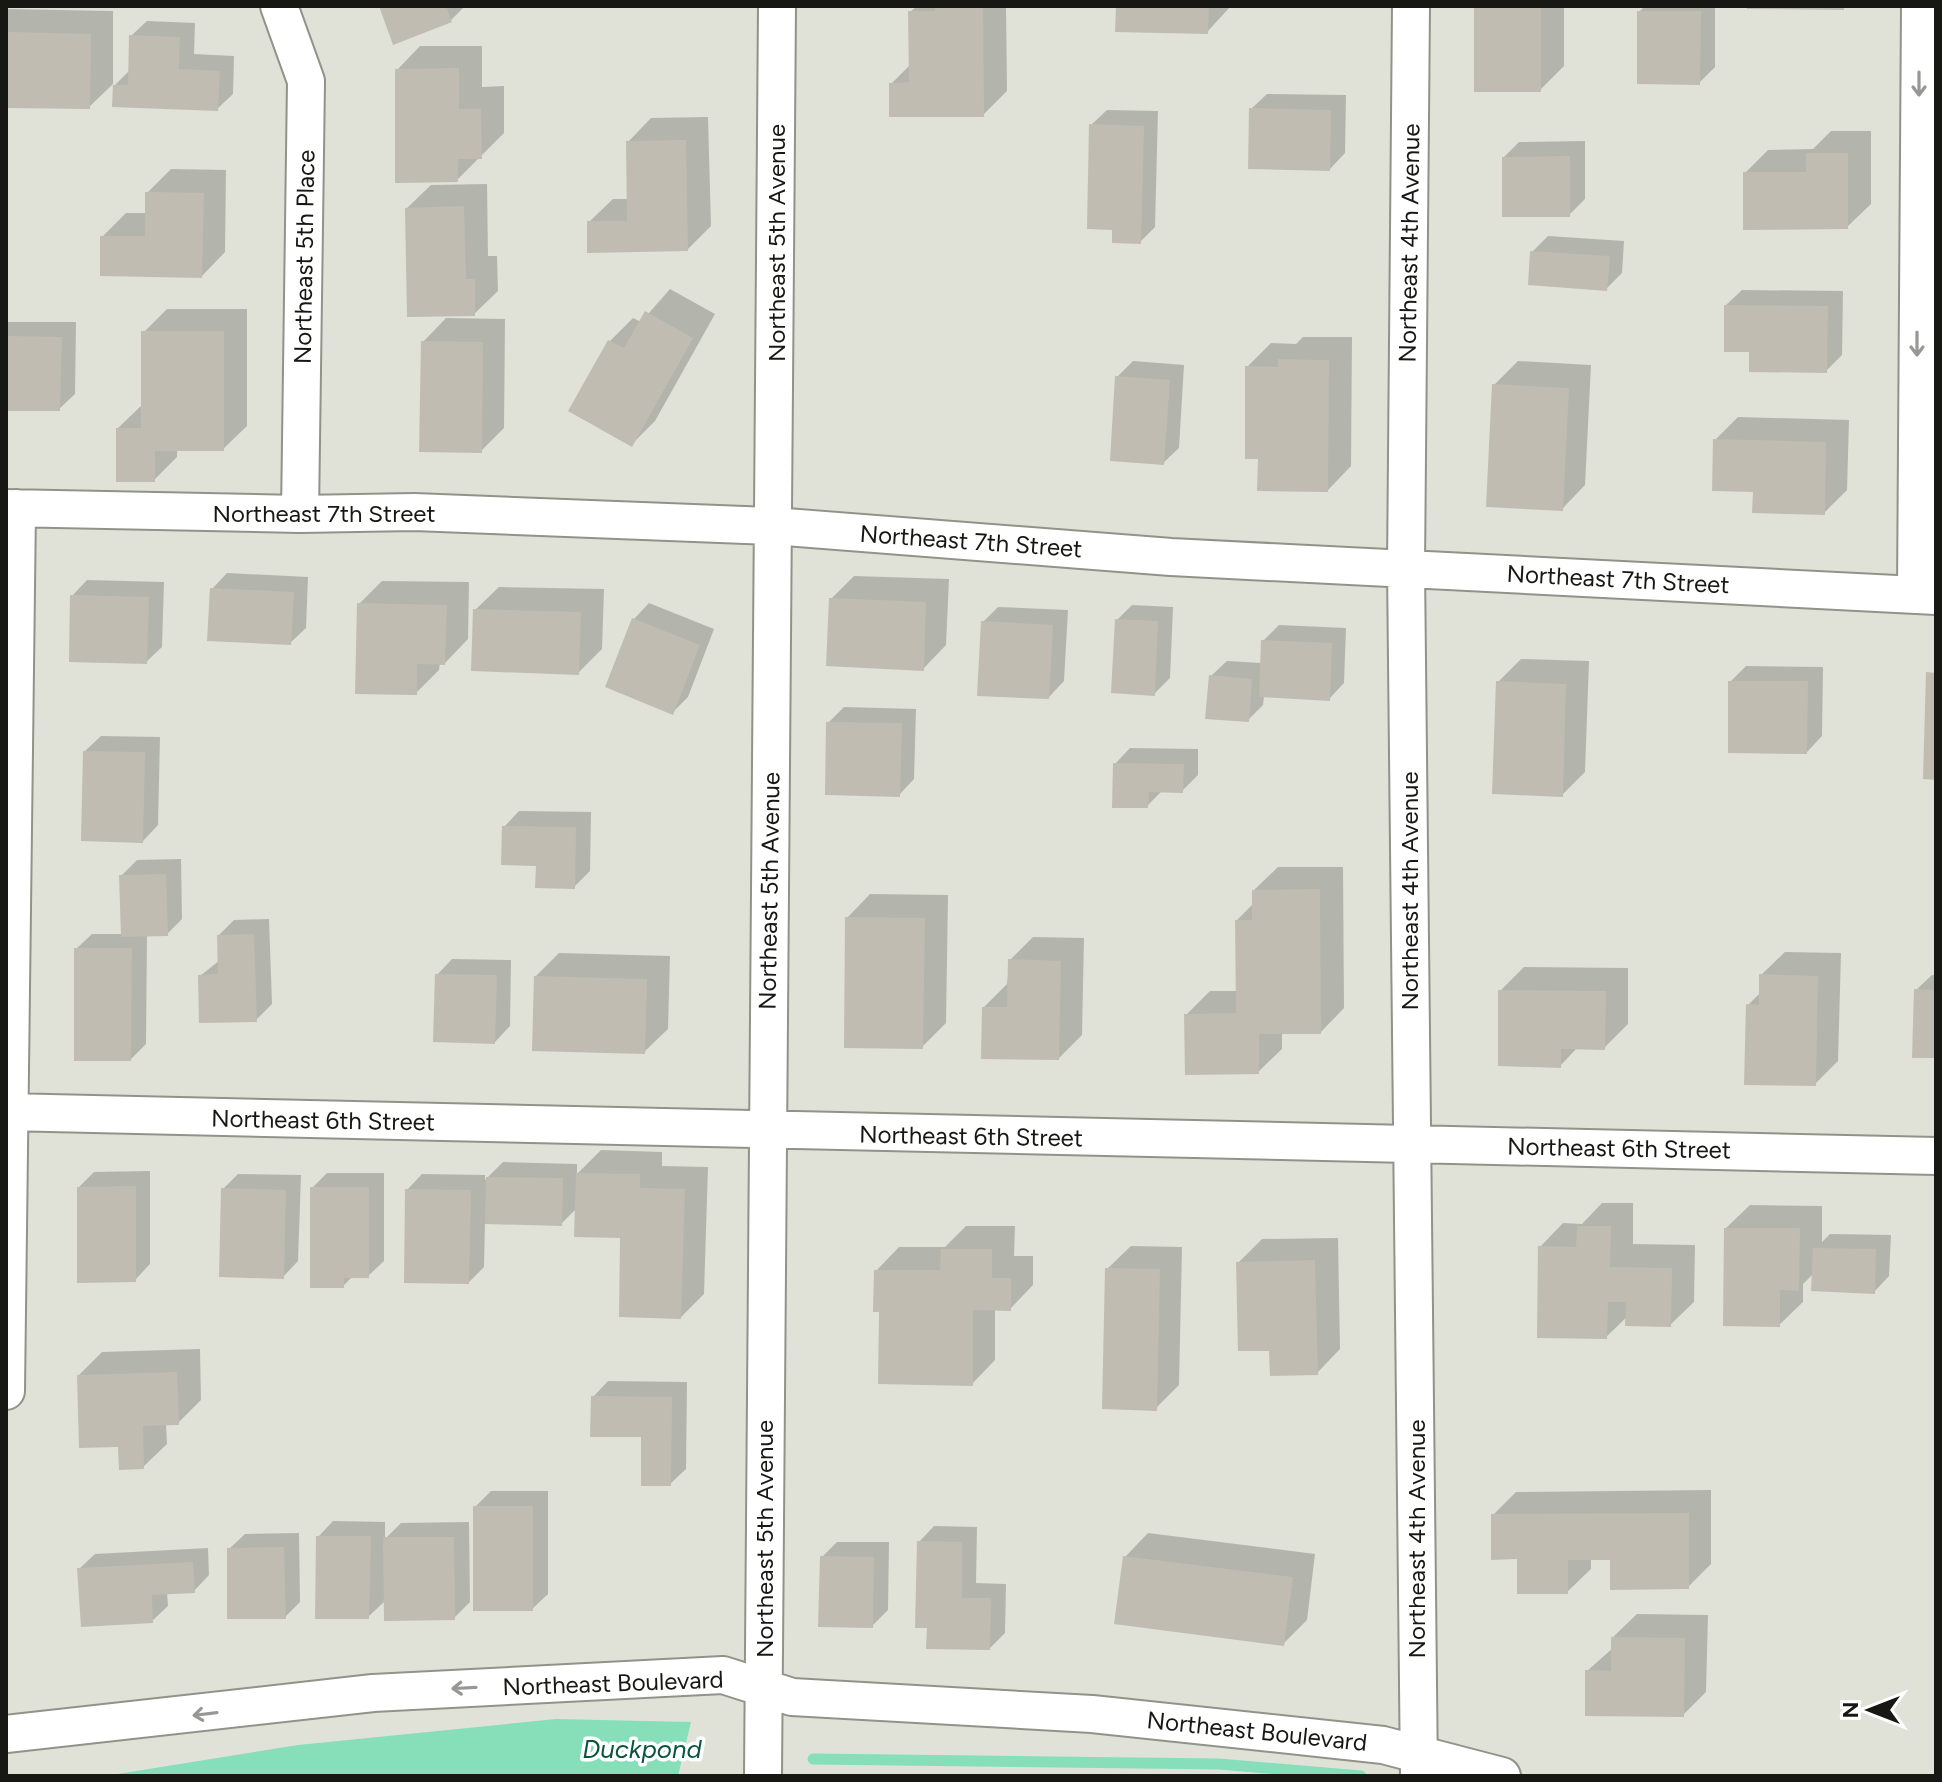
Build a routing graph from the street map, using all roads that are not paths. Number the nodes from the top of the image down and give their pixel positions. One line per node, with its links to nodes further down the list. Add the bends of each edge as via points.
1 (279, 6): 6 (street, Northeast 5th Place, via 306,81)
2 (777, 6): 7 (street, Northeast 5th Avenue)
3 (1411, 6): 8 (street, Northeast 4th Avenue)
4 (1920, 6): 9 (street, one-way to 9)
5 (12, 508): 6 (street, Northeast 7th Street); 10 (street)
6 (300, 514): 7 (street, Northeast 7th Street, via 414,512)
7 (773, 526): 8 (street, Northeast 7th Street, via 1171,557); 11 (street, Northeast 5th Avenue)
8 (1406, 568): 9 (street, Northeast 7th Street); 12 (street, Northeast 4th Avenue)
9 (1926, 595)
10 (7, 1112): 11 (street, Northeast 6th Street); 14 (street)
11 (766, 1132): 12 (street, Northeast 6th Street); 15 (street, Northeast 5th Avenue)
12 (1412, 1143): 13 (street, Northeast 6th Street); 17 (street, Northeast 4th Avenue)
13 (1936, 1156)
14 (6, 1391)
15 (763, 1688): 16 (street, Northeast Boulevard, one-way to 16, via 723,1675 389,1692); 17 (street, Northeast Boulevard, via 792,1697 1092,1714 1259,1730 1383,1745); 18 (street, Northeast 5th Avenue)
16 (6, 1734)
17 (1419, 1765): 19 (street, Northeast Boulevard)
18 (763, 1776)
19 (1502, 1776)

